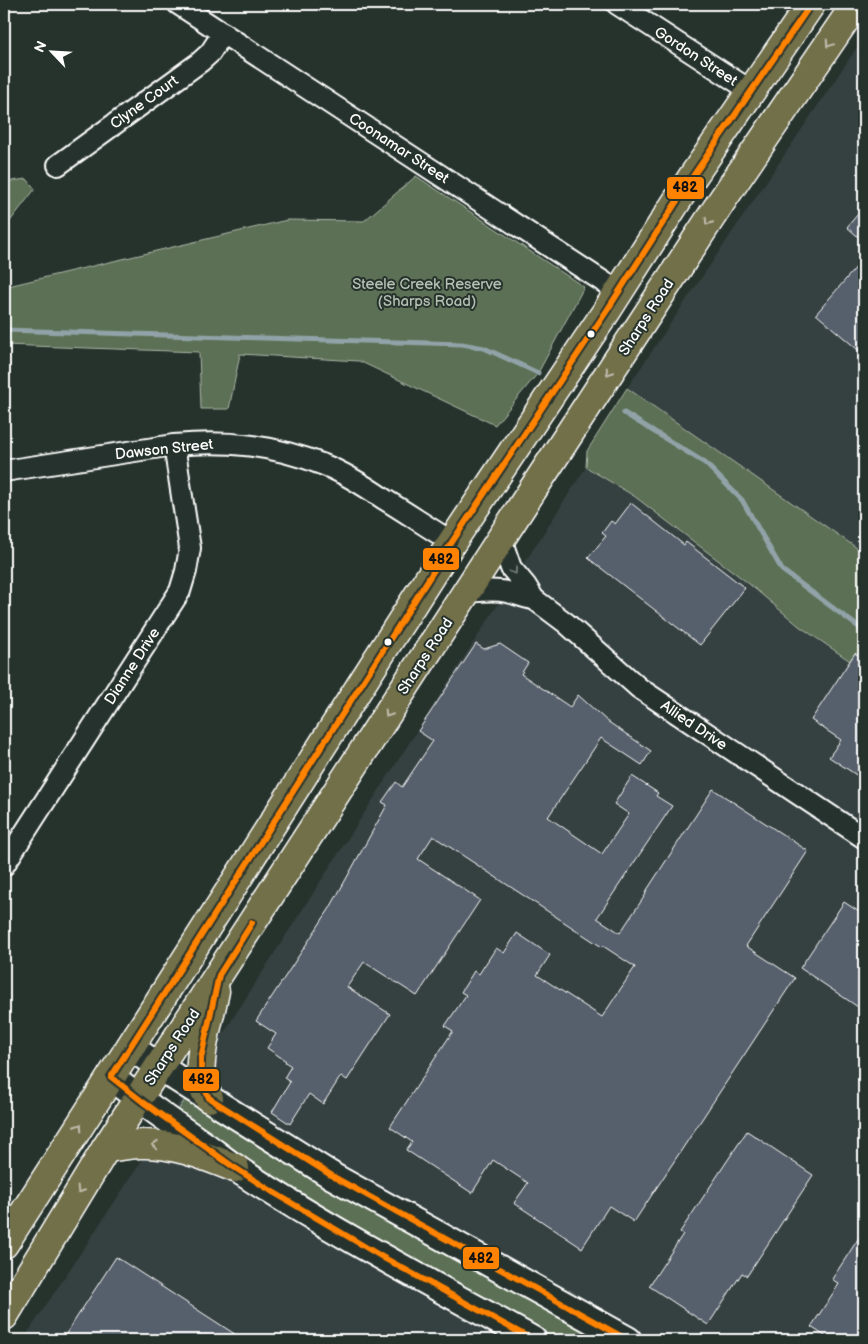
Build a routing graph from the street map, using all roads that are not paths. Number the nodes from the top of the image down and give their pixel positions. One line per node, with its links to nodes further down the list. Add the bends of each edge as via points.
1 (178, 4): 5 (street, Coonamar Street)
2 (617, 4): 6 (street, Gordon Street)
3 (811, 4): 6 (main road)
4 (856, 4): 9 (main road, Sharps Road, one-way to 9)
5 (223, 33): 7 (street, Clyne Court, via 200,62); 10 (street, Coonamar Street)
6 (751, 91): 8 (main road)
7 (58, 165)
8 (691, 179): 9 (main road); 10 (main road)
9 (723, 199): 13 (main road, Sharps Road, one-way to 13)
10 (619, 292): 15 (main road)
11 (174, 445): 12 (street, Dawson Street); 15 (street, Dawson Street, via 225,443 257,447 325,465); 19 (street, Dianne Drive, via 190,548 180,591)
12 (4, 471)
13 (524, 503): 14 (main road, Sharps Road); 15 (main road, via 502,505 482,536 468,542)
14 (501, 539): 16 (main road, Sharps Road); 17 (street, Allied Drive, one-way to 17, via 511,568)
15 (452, 542): 21 (main road)
16 (467, 592): 17 (street, Allied Drive, via 495,590); 20 (main road, Sharps Road, one-way to 20)
17 (534, 599): 18 (street, Allied Drive, via 639,688)
18 (864, 838)
19 (4, 865)
20 (219, 975): 22 (main road, Sharps Road); 24 (main road, via 201,1058 201,1081)
21 (130, 1047): 22 (street); 23 (main road)
22 (159, 1066): 24 (street); 25 (main road, Sharps Road)
23 (111, 1077): 25 (street); 28 (main road, one-way to 23)
24 (209, 1098): 31 (street, via 334,1177)
25 (138, 1099): 26 (main road, Sharps Road); 27 (street)
26 (106, 1148): 27 (main road, one-way to 26, via 164,1146 141,1144); 29 (main road, Sharps Road, one-way to 29)
27 (235, 1168): 30 (street, via 331,1228)
28 (4, 1242)
29 (4, 1316)
30 (533, 1340)
31 (628, 1340)

